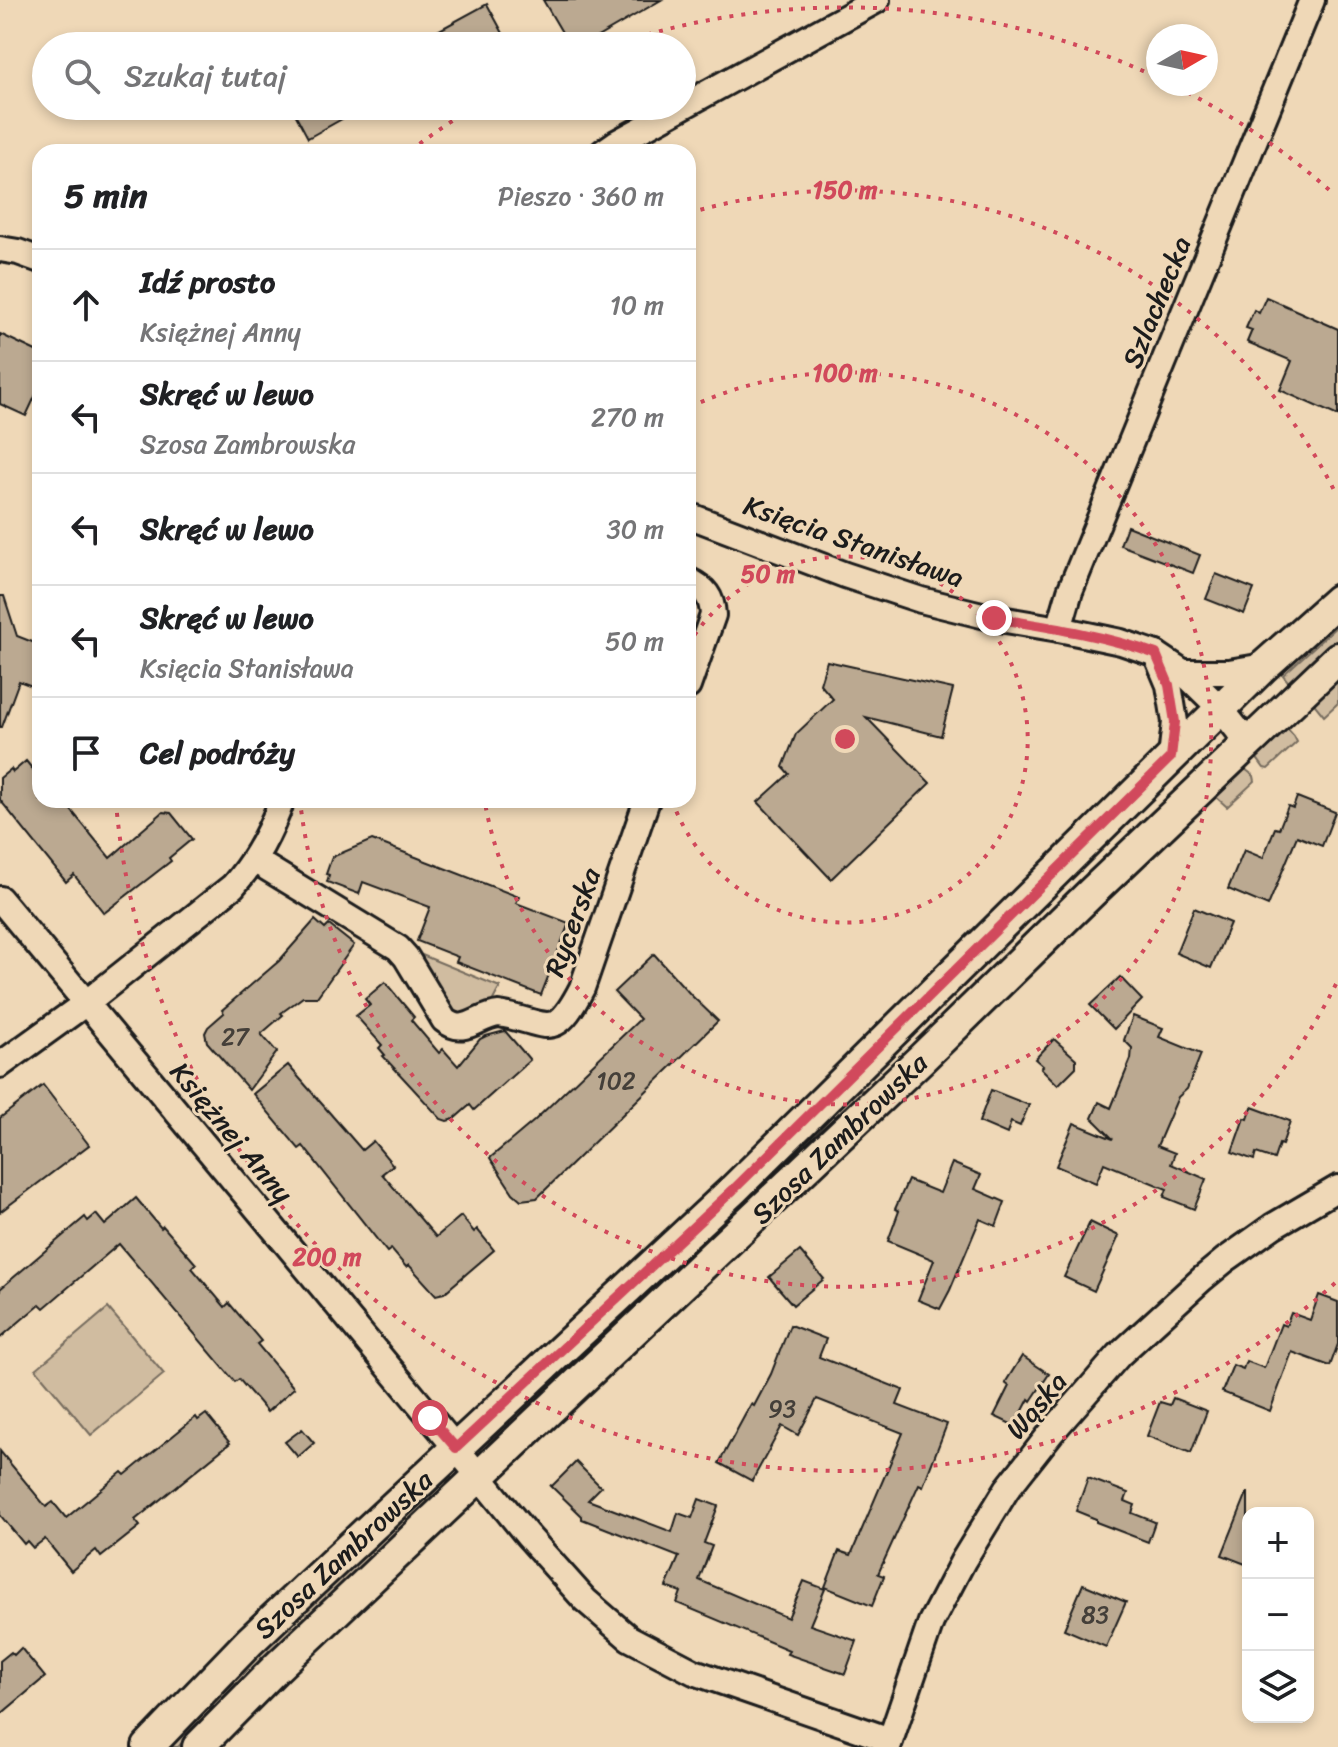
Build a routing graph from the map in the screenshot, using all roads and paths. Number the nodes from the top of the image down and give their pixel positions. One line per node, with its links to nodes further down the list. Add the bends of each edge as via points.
1 (877, 0): 3 (street)
2 (1312, 0): 11 (street, Szlachecka)
3 (696, 99)
4 (658, 120): 5 (street)
5 (615, 144)
6 (0, 249): 7 (street)
7 (32, 257)
8 (696, 518): 11 (street, Księcia Stanisława, via 921,600)
9 (696, 585): 14 (street, via 706,591 713,615)
10 (1338, 600): 15 (main road, Szosa Zambrowska)
11 (1059, 629): 12 (street, Księcia Stanisława)
12 (1156, 654): 16 (street, Księcia Stanisława); 19 (street, via 1169,685 1175,722)
13 (1338, 658): 18 (main road, Szosa Zambrowska)
14 (696, 663)
15 (1264, 666): 16 (street); 17 (main road, Szosa Zambrowska)
16 (1183, 672): 17 (street, Księcia Stanisława)
17 (1221, 709): 18 (street, Księcia Stanisława); 19 (main road, Szosa Zambrowska)
18 (1248, 743): 25 (main road, Szosa Zambrowska)
19 (1171, 757): 24 (main road, Szosa Zambrowska)
20 (279, 808): 22 (street)
21 (644, 808): 22 (street, Rycerska, via 582,988 571,1010 546,1026 499,1014 455,1027 444,1020 398,948)
22 (254, 860): 26 (street, via 233,886)
23 (0, 899): 26 (street, Księżnej Anny)
24 (1002, 922): 25 (main road, via 1006,943 1018,951); 29 (main road, Szosa Zambrowska, via 733,1190)
25 (1032, 951): 30 (main road, Szosa Zambrowska)
26 (86, 1003): 27 (street); 29 (street, Księżnej Anny)
27 (0, 1065)
28 (1338, 1188): 31 (street, Wąska, via 1213,1269 1119,1355 1059,1422 1007,1489 963,1561 931,1622)
29 (456, 1448): 30 (street, Księżnej Anny); 32 (main road, Szosa Zambrowska, via 260,1632)
30 (478, 1478): 31 (street, Księżnej Anny, via 585,1600 629,1638 694,1672); 33 (main road, Szosa Zambrowska)
31 (889, 1744)
32 (148, 1747)
33 (198, 1747)

